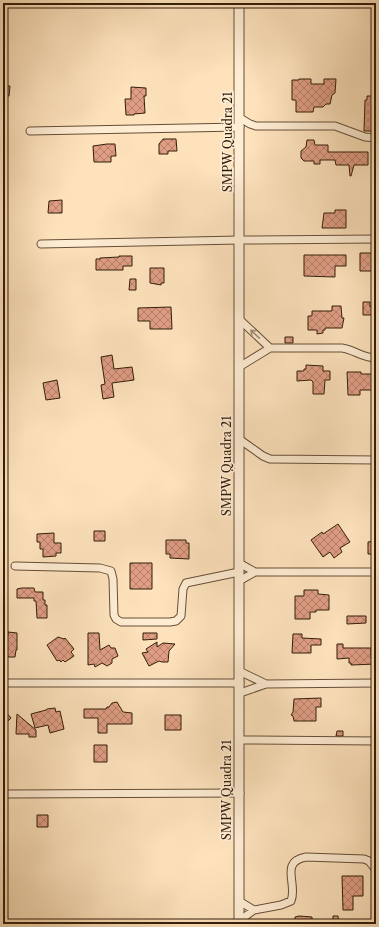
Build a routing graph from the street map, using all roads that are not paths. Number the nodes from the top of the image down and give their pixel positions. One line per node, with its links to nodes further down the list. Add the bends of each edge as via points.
1 (239, 5): 2 (street, SMPW Quadra 21)
2 (240, 122): 3 (street); 4 (street, via 256,126 335,126 365,137); 6 (street, SMPW Quadra 21)
3 (30, 131)
4 (376, 138)
5 (376, 239): 6 (street)
6 (240, 240): 7 (street); 8 (street, SMPW Quadra 21)
7 (41, 244)
8 (240, 320): 9 (street, one-way to 8); 11 (street, SMPW Quadra 21)
9 (270, 348): 10 (street, via 342,348 366,358); 11 (street)
10 (376, 358)
11 (239, 367): 12 (street, SMPW Quadra 21)
12 (239, 439): 13 (street, via 270,458); 15 (street, SMPW Quadra 21)
13 (376, 460)
14 (15, 566): 15 (street, via 100,568 111,571 114,615 121,622 176,621 182,612 183,589 186,583)
15 (239, 572): 16 (street); 16 (street); 18 (street, SMPW Quadra 21)
16 (255, 572): 17 (street)
17 (376, 572)
18 (240, 671): 20 (street, SMPW Quadra 21); 22 (street)
19 (3, 682): 20 (street)
20 (240, 683): 23 (street, SMPW Quadra 21)
21 (376, 683): 22 (street)
22 (266, 684): 23 (street)
23 (240, 693): 24 (street, SMPW Quadra 21)
24 (240, 740): 25 (street); 26 (street, SMPW Quadra 21)
25 (376, 741)
26 (240, 793): 27 (street); 29 (street, SMPW Quadra 21)
27 (7, 794)
28 (376, 870): 30 (street, via 364,859 301,858 293,863 291,868 290,901)
29 (239, 901): 30 (street); 31 (street, SMPW Quadra 21)
30 (254, 910): 31 (street)
31 (239, 923)

